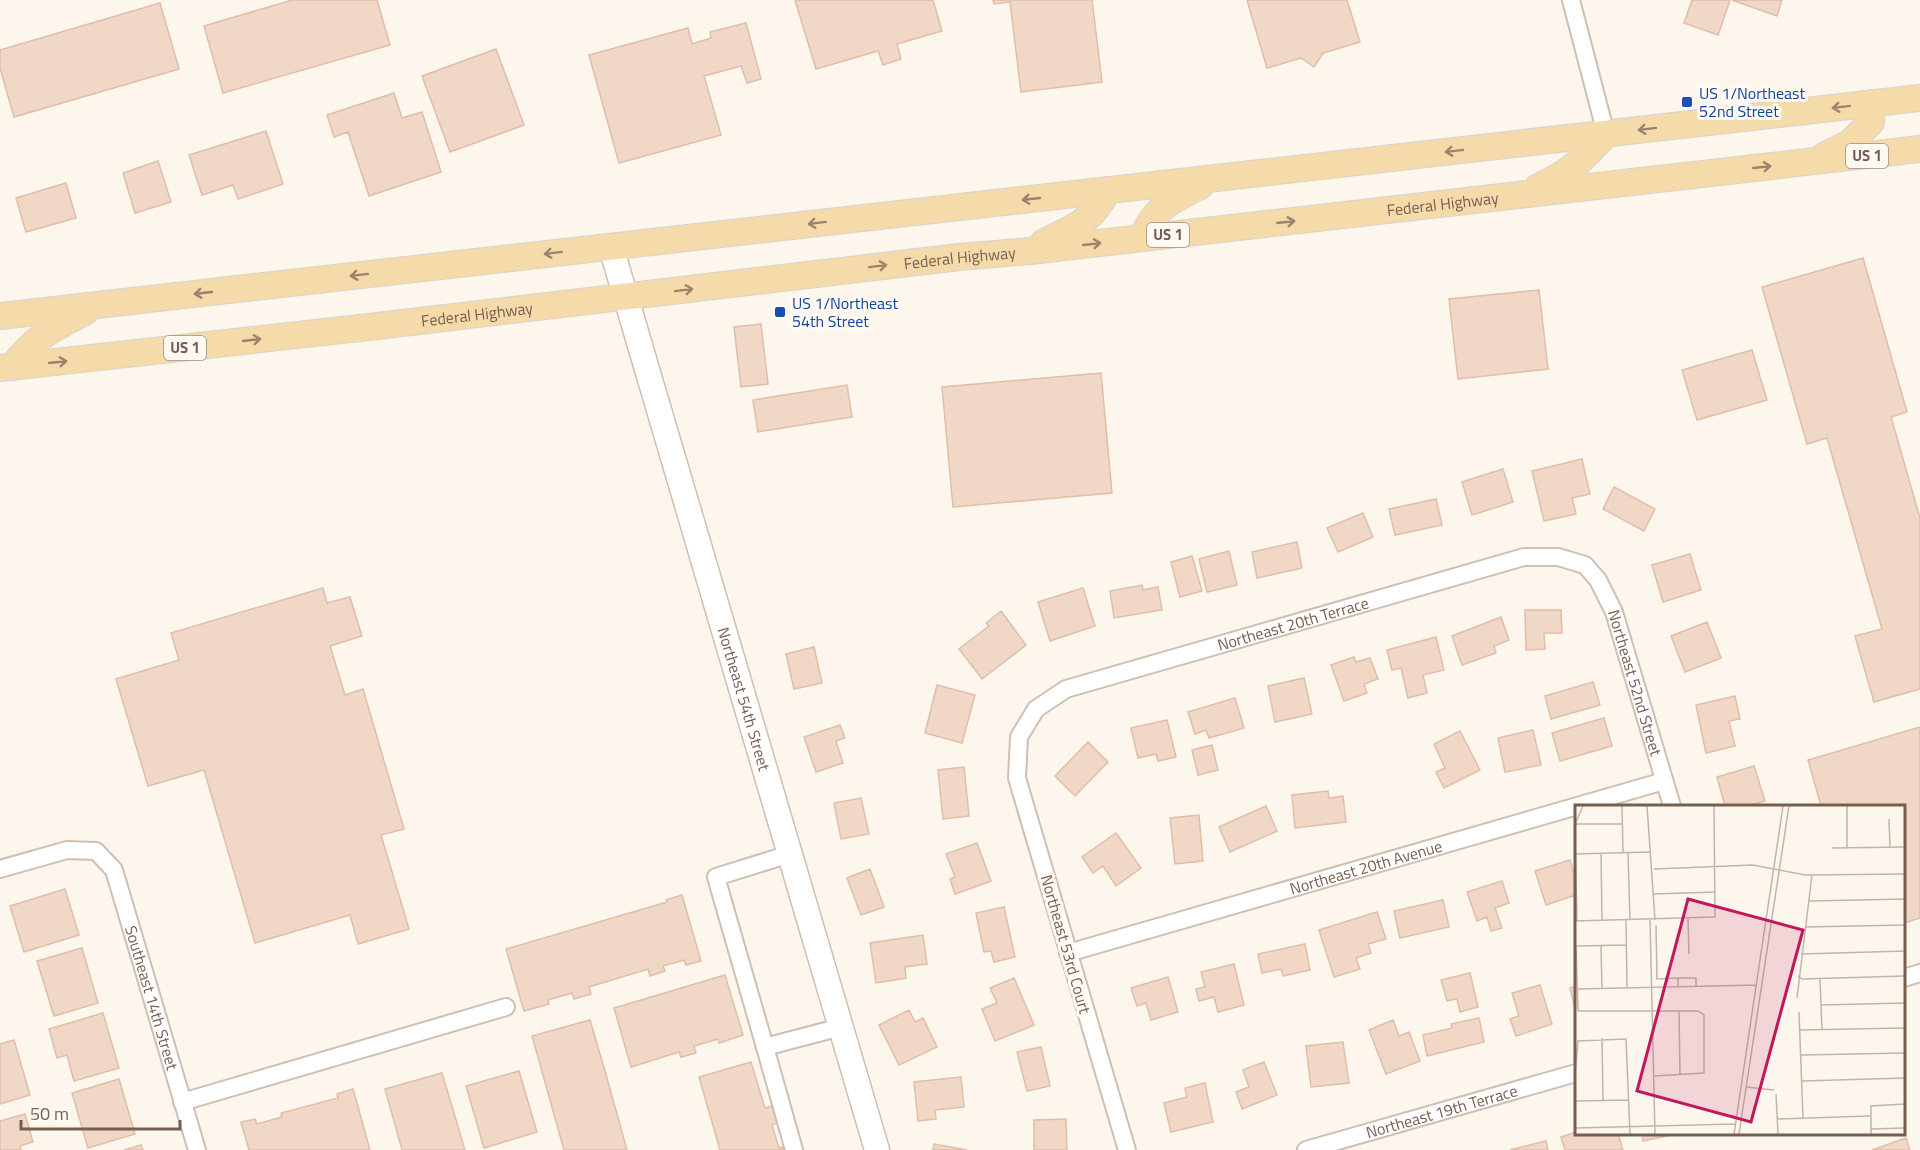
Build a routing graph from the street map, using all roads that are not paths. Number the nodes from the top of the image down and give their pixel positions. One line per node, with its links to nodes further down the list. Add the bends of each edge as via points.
1 (1571, 0): 4 (street)
2 (1920, 98): 3 (main road)
3 (1872, 103): 4 (main road, one-way to 4); 6 (main road, via 1871,122 1850,142)
4 (1606, 134): 7 (main road, one-way to 7); 9 (main road, via 1563,176)
5 (1920, 149): 6 (main road, Federal Highway / US 1)
6 (1813, 162): 9 (main road, Federal Highway / US 1, one-way to 6)
7 (1214, 178): 8 (main road); 10 (main road, via 1164,204)
8 (1108, 190): 11 (main road, one-way to 11); 12 (main road, via 1087,220)
9 (1522, 195): 10 (main road, Federal Highway / US 1, one-way to 9)
10 (1142, 238): 12 (main road, Federal Highway / US 1, one-way to 10)
11 (611, 247): 13 (street, Northeast 54th Street); 14 (main road, one-way to 14)
12 (1030, 251): 13 (main road, Federal Highway / US 1, one-way to 12)
13 (626, 296): 16 (main road, Federal Highway / US 1, one-way to 13); 23 (street, Northeast 54th Street)
14 (99, 305): 15 (main road); 16 (main road, via 49,331)
15 (0, 316)
16 (6, 368)
17 (1585, 565): 18 (street, Northeast 20th Terrace, via 1558,557 1524,557 1066,689 1036,709); 19 (street, Northeast 52nd Street, via 1598,580 1614,612)
18 (1019, 737): 25 (street, Northeast 53rd Court, via 1017,778)
19 (1664, 781): 20 (street, Northeast 20th Avenue); 21 (street, Northeast 52nd Street)
20 (1581, 805)
21 (1670, 805)
22 (1575, 807): 25 (street, Northeast 20th Avenue)
23 (789, 854): 29 (street, Northeast 54th Street); 30 (street, via 716,877)
24 (0, 869): 32 (street, Southeast 14th Street, via 68,850 96,851 114,870)
25 (1068, 953): 36 (street, Northeast 53rd Court)
26 (1920, 973): 27 (street)
27 (1905, 978)
28 (506, 1007): 32 (street)
29 (841, 1027): 30 (street); 35 (street, Northeast 54th Street)
30 (765, 1047): 34 (street)
31 (1575, 1073): 37 (street, Northeast 19th Terrace)
32 (182, 1102): 33 (street, Southeast 14th Street)
33 (197, 1150)
34 (794, 1150)
35 (877, 1150)
36 (1127, 1150)
37 (1306, 1150)

